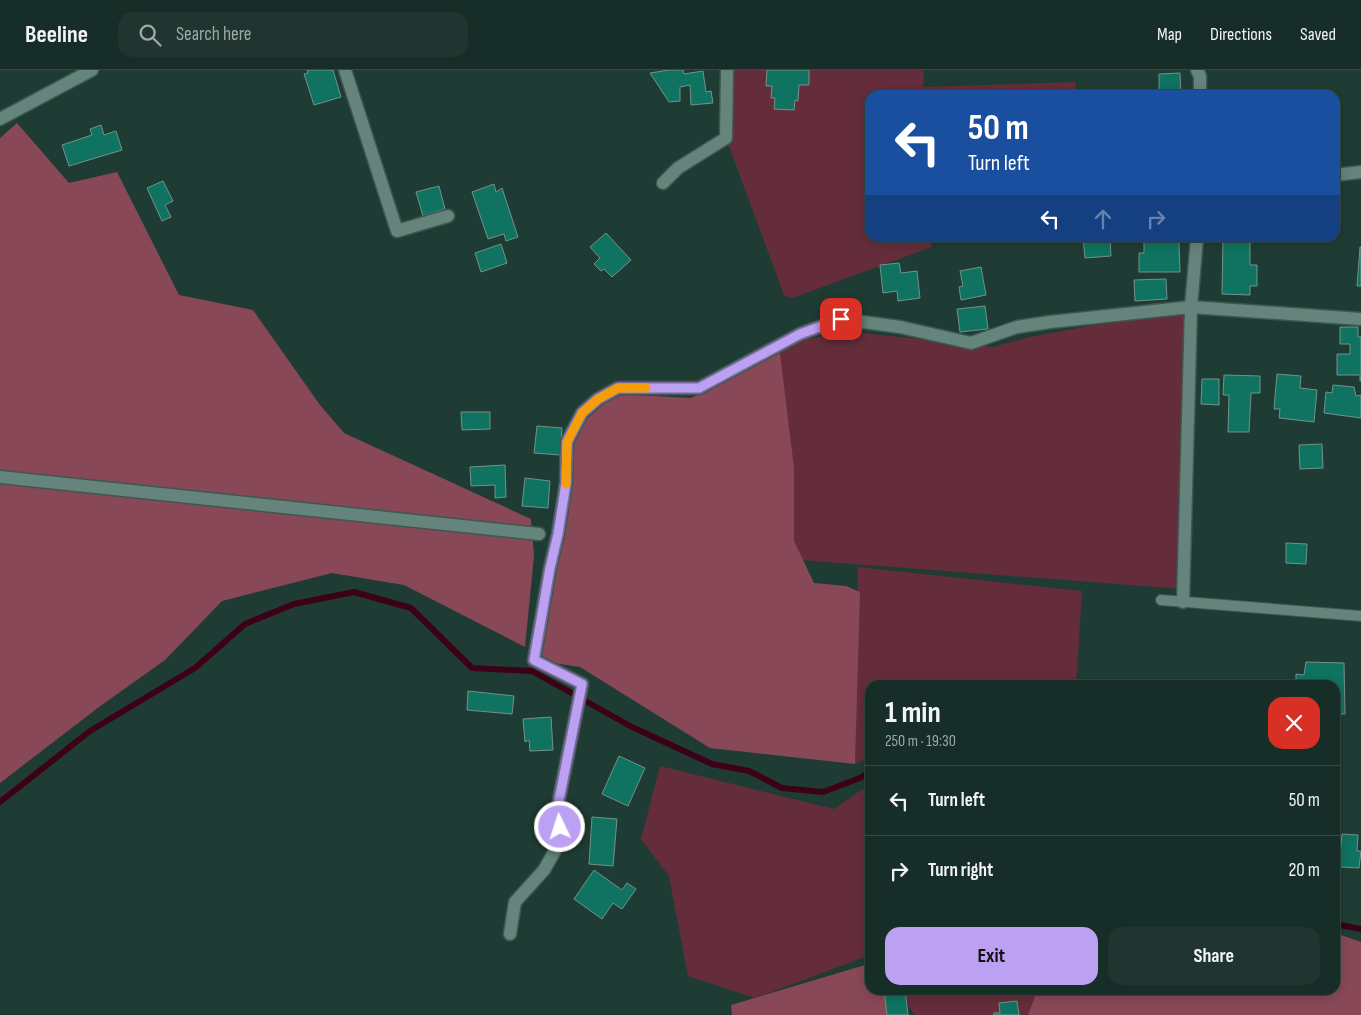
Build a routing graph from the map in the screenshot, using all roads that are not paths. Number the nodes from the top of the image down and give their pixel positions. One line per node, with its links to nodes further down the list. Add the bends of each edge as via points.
1 (92, 70): 6 (street)
2 (345, 70): 10 (street, via 397,231)
3 (727, 70): 9 (street, via 726,138 678,168)
4 (1197, 70): 5 (street)
5 (1200, 90)
6 (0, 119)
7 (1361, 172): 8 (street)
8 (1340, 174)
9 (663, 183)
10 (448, 216)
11 (1197, 242): 12 (street)
12 (1191, 307): 13 (street); 17 (street); 19 (street, via 1017,327 971,343 900,327 841,319 800,334 699,388 618,388 582,413 567,442 566,483 534,660 582,684 559,800 561,840 544,870 515,902)
13 (1361, 319)
14 (0, 477): 15 (street)
15 (540, 534)
16 (1161, 600): 17 (lane)
17 (1183, 602): 18 (lane)
18 (1361, 616)
19 (510, 934)

